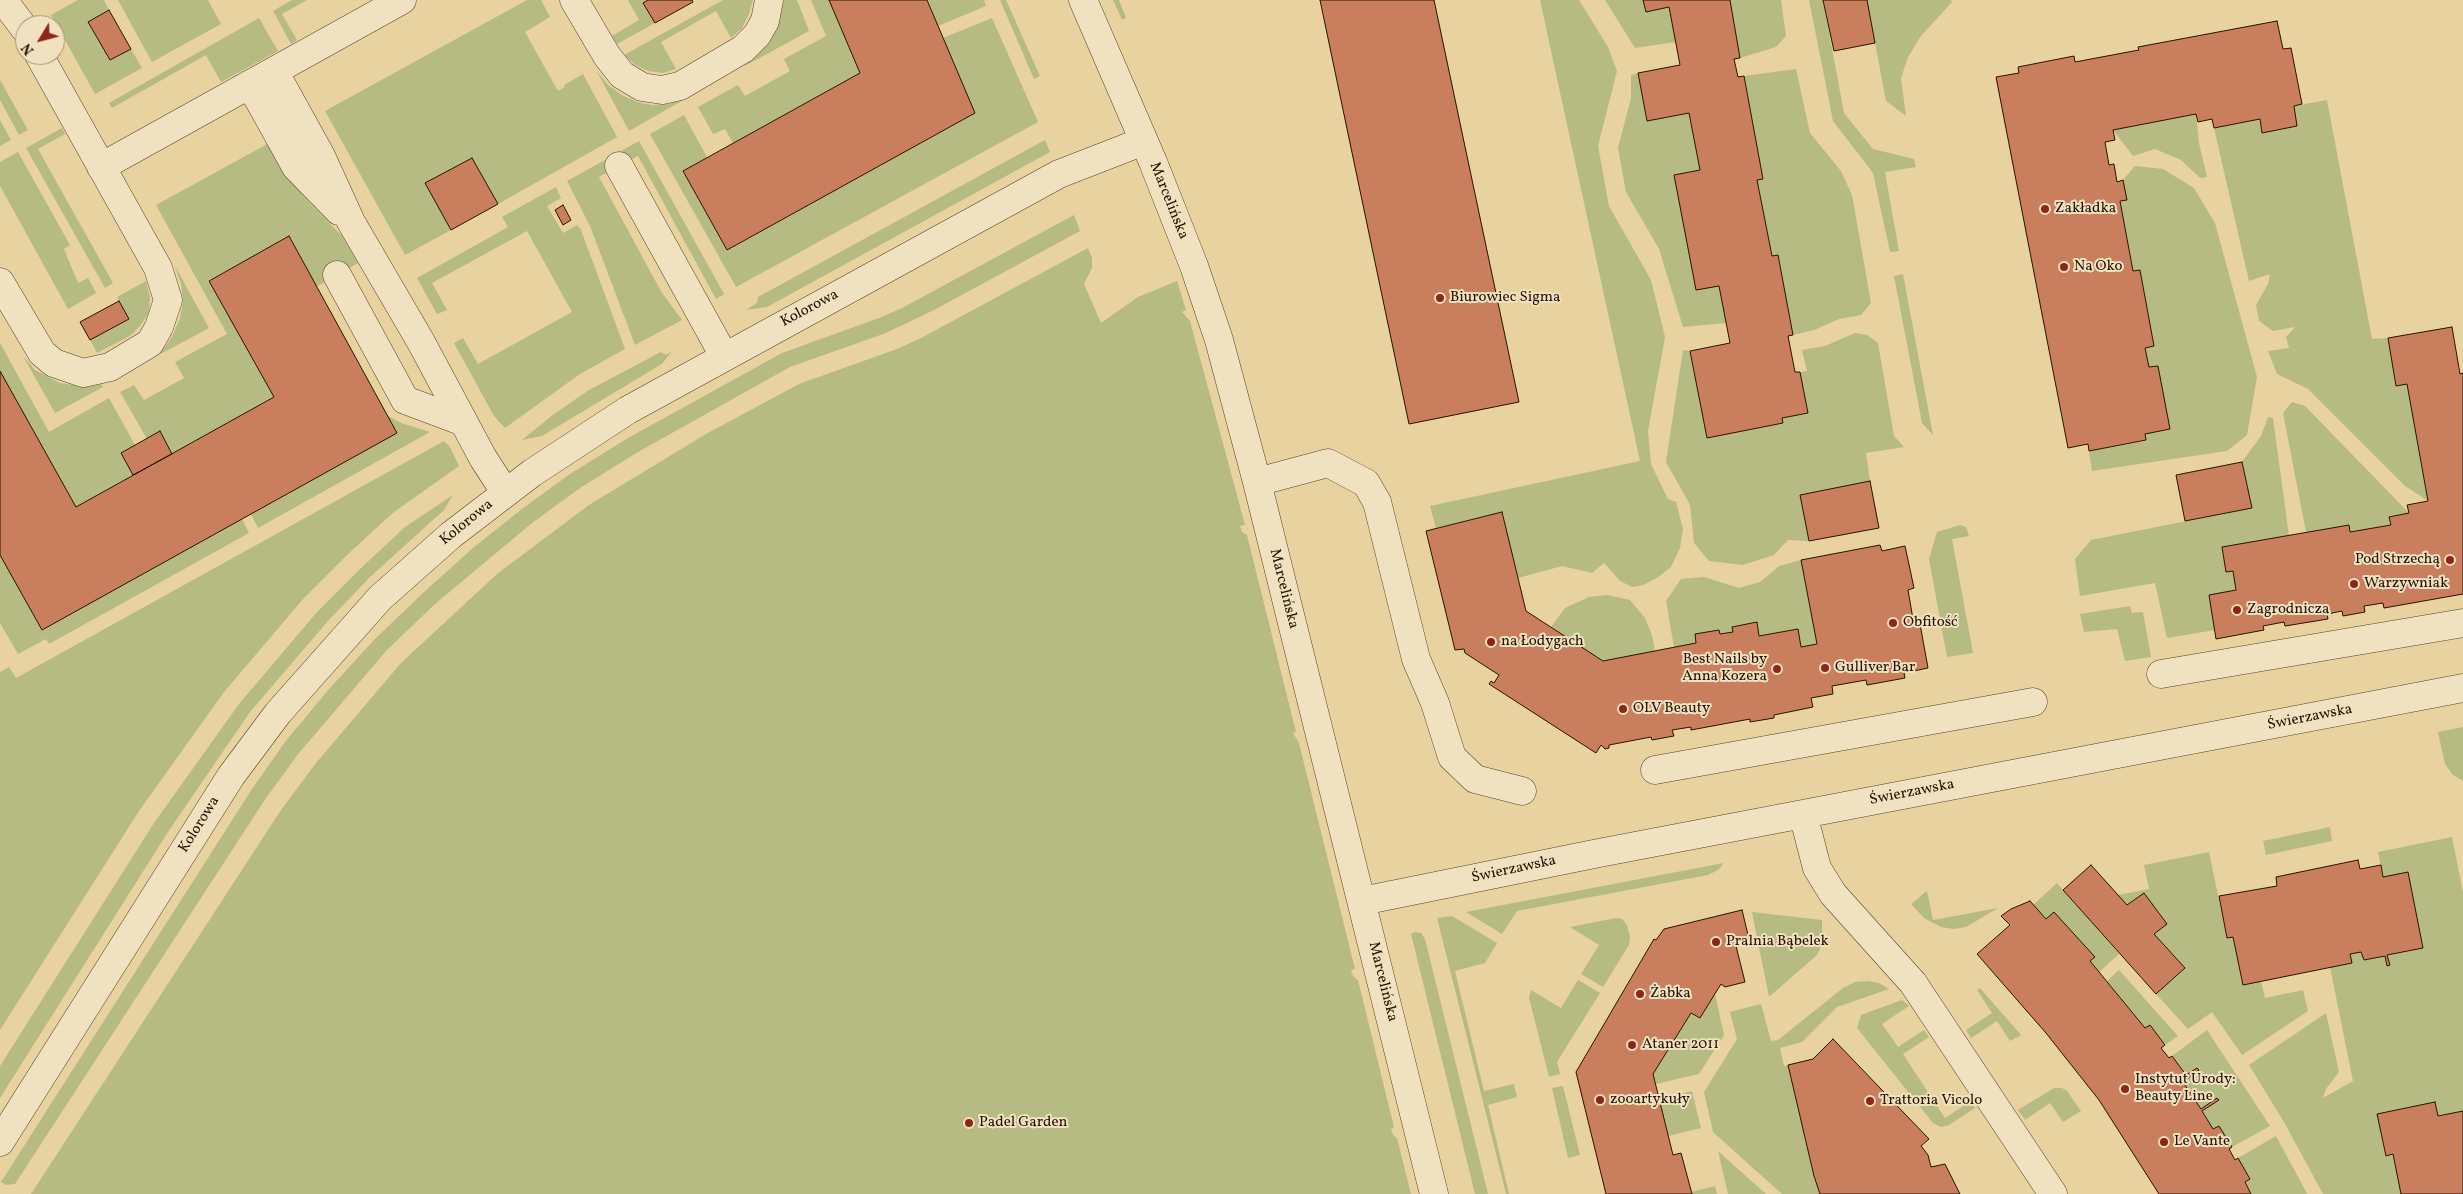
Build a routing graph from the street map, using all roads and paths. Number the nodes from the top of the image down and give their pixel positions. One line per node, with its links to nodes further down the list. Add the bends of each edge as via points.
1 (3, 0): 6 (street)
2 (402, 0): 8 (street)
3 (574, 0): 4 (street, via 622,75 642,87 662,90 680,86 743,49 765,21)
4 (769, 0)
5 (1083, 0): 10 (street, Marcelińska)
6 (15, 16)
7 (45, 65): 12 (street)
8 (274, 71): 9 (street); 13 (street, via 321,156)
9 (250, 84): 12 (street); 13 (street, via 296,168)
10 (1144, 141): 16 (street, Kolorowa, via 1059,174); 18 (street, Marcelińska, via 1199,278)
11 (619, 166): 16 (street)
12 (101, 167): 15 (street, via 158,268 168,300 150,343 110,367 83,373 54,363 31,338)
13 (351, 222): 17 (street, via 421,342)
14 (337, 275): 17 (street, via 405,400)
15 (0, 282)
16 (724, 356): 19 (street, Kolorowa, via 578,441)
17 (461, 421): 19 (street)
18 (1257, 482): 25 (street, via 1328,463 1366,483 1377,502 1416,659 1435,703 1452,757 1475,780); 27 (street, Marcelińska)
19 (505, 492): 28 (street, Kolorowa, via 380,598 278,712 231,776)
20 (2463, 623): 21 (street)
21 (2160, 674)
22 (2463, 688): 26 (street, Świerzawska)
23 (2032, 702): 24 (street)
24 (1655, 770)
25 (1522, 791)
26 (1803, 814): 27 (street, Świerzawska); 30 (street, via 1817,868 1833,894 1913,983)
27 (1362, 901): 29 (street, Marcelińska)
28 (0, 1142)
29 (1434, 1194)
30 (2053, 1194)

